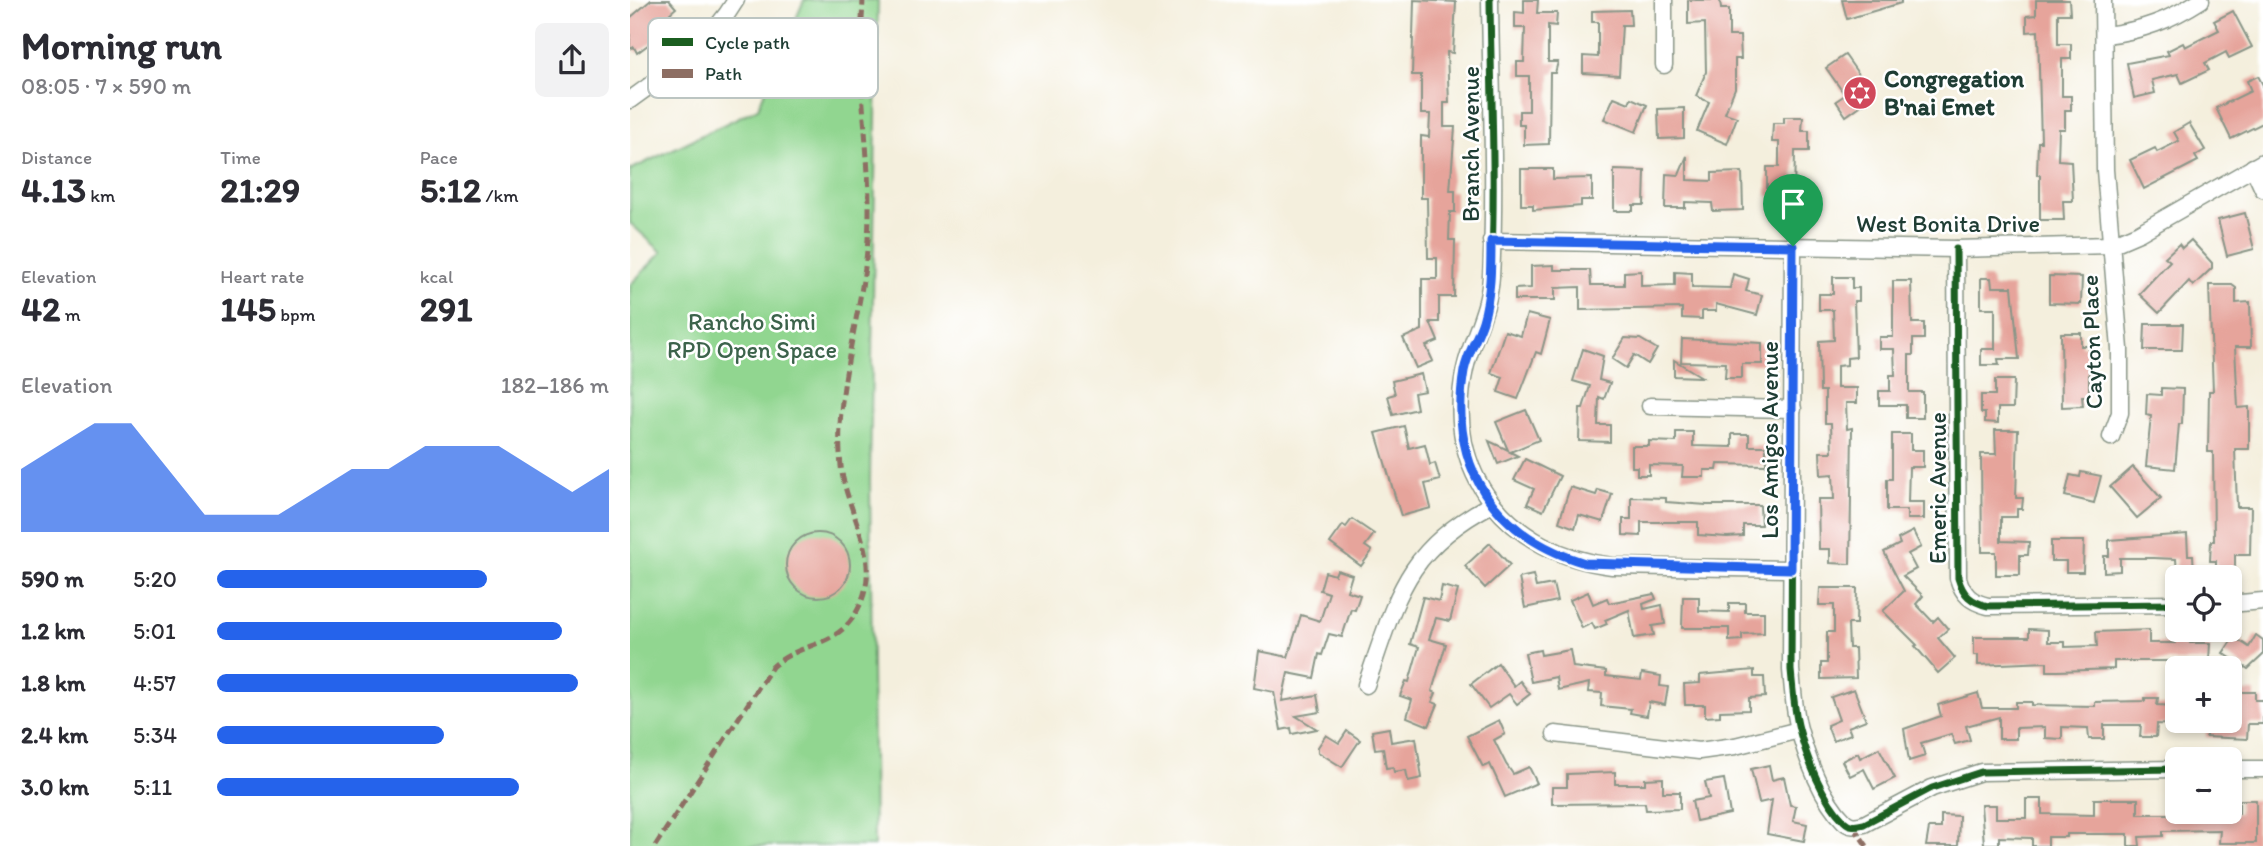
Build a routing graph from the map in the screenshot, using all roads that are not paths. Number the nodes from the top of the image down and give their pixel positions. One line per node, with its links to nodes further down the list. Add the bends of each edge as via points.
1 (736, 0): 6 (street)
2 (1490, 0): 13 (street, Branch Avenue)
3 (1664, 0): 8 (street)
4 (2103, 0): 7 (street, Cayton Place)
5 (2201, 0): 7 (street, via 2161,24)
6 (721, 18)
7 (2105, 35): 14 (street, Cayton Place)
8 (1664, 65)
9 (648, 87): 10 (street)
10 (630, 100)
11 (2258, 164): 12 (street); 14 (street)
12 (2263, 189)
13 (1491, 241): 15 (street, West Bonita Drive); 20 (street, Branch Avenue, via 1488,299 1465,367 1460,406 1467,456)
14 (2110, 245): 16 (street, West Bonita Drive); 19 (street, Cayton Place, via 2120,349 2120,413)
15 (1793, 246): 16 (street, West Bonita Drive); 18 (street, Los Amigos Avenue)
16 (1956, 248): 24 (street, Emeric Avenue, via 1961,589 1968,598 1988,606)
17 (1650, 406): 18 (street)
18 (1793, 409): 21 (street, Los Amigos Avenue)
19 (2111, 437)
20 (1492, 504): 21 (street, Branch Avenue, via 1533,542 1585,563); 25 (street, via 1447,530 1414,565 1397,596)
21 (1791, 569): 26 (street, Los Amigos Avenue, via 1791,670)
22 (2263, 601): 23 (street)
23 (2242, 603)
24 (2165, 604)
25 (1366, 685)
26 (1799, 730): 27 (street, via 1699,751); 28 (street, Los Amigos Avenue, via 1818,782 1844,822 1853,826 1956,777 1981,772)
27 (1555, 734)
28 (2165, 769)
29 (2242, 769): 30 (street)
30 (2263, 769)

